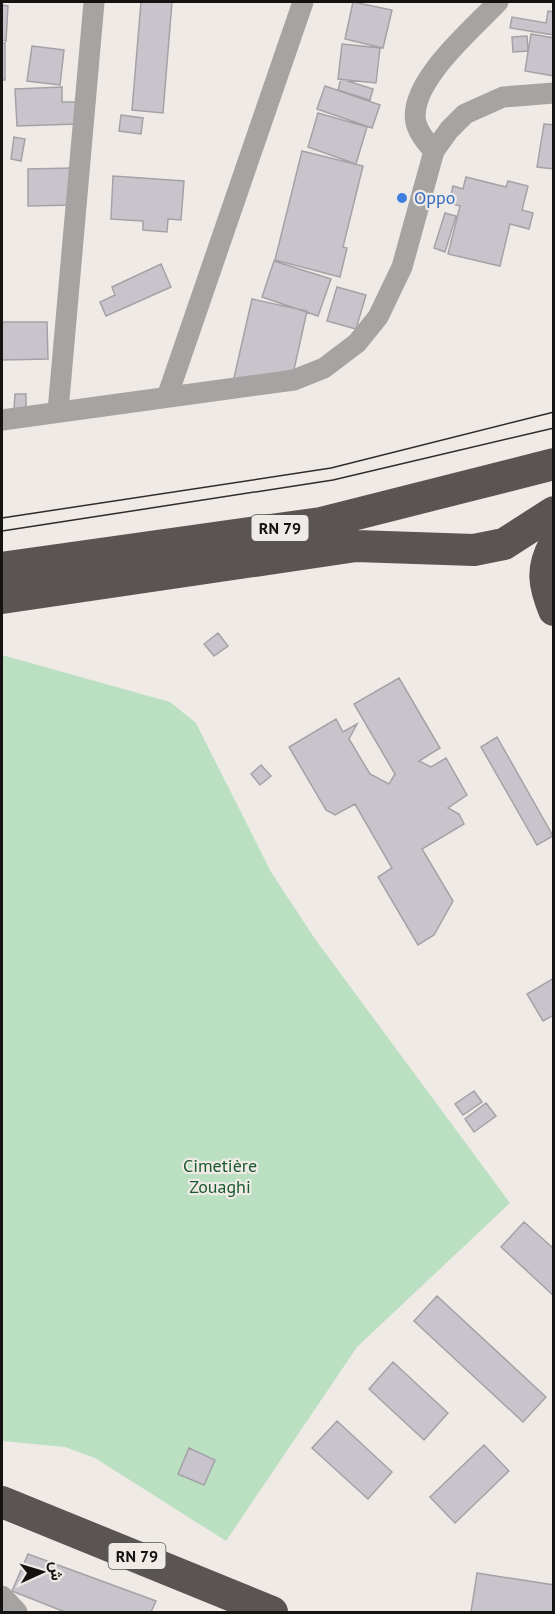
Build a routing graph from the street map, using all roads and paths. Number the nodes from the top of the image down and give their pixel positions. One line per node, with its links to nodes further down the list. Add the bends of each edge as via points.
1 (94, 2): 7 (street)
2 (303, 2): 6 (street)
3 (498, 2): 5 (street, via 428,77 416,124)
4 (554, 93): 5 (street, via 502,97 482,105 465,114)
5 (434, 151): 6 (street, via 402,267 378,317 357,343 324,368 294,380)
6 (167, 397): 7 (street)
7 (58, 411): 8 (street)
8 (2, 420)
9 (554, 464): 12 (highway, RN 79, via 321,523)
10 (554, 512): 13 (highway, via 504,544 474,550 356,546)
11 (554, 545): 14 (highway, via 543,569 545,589)
12 (2, 568)
13 (2, 598)
14 (554, 610)
15 (2, 1502): 18 (highway, RN 79)
16 (2, 1596): 17 (street)
17 (17, 1612)
18 (272, 1612)

